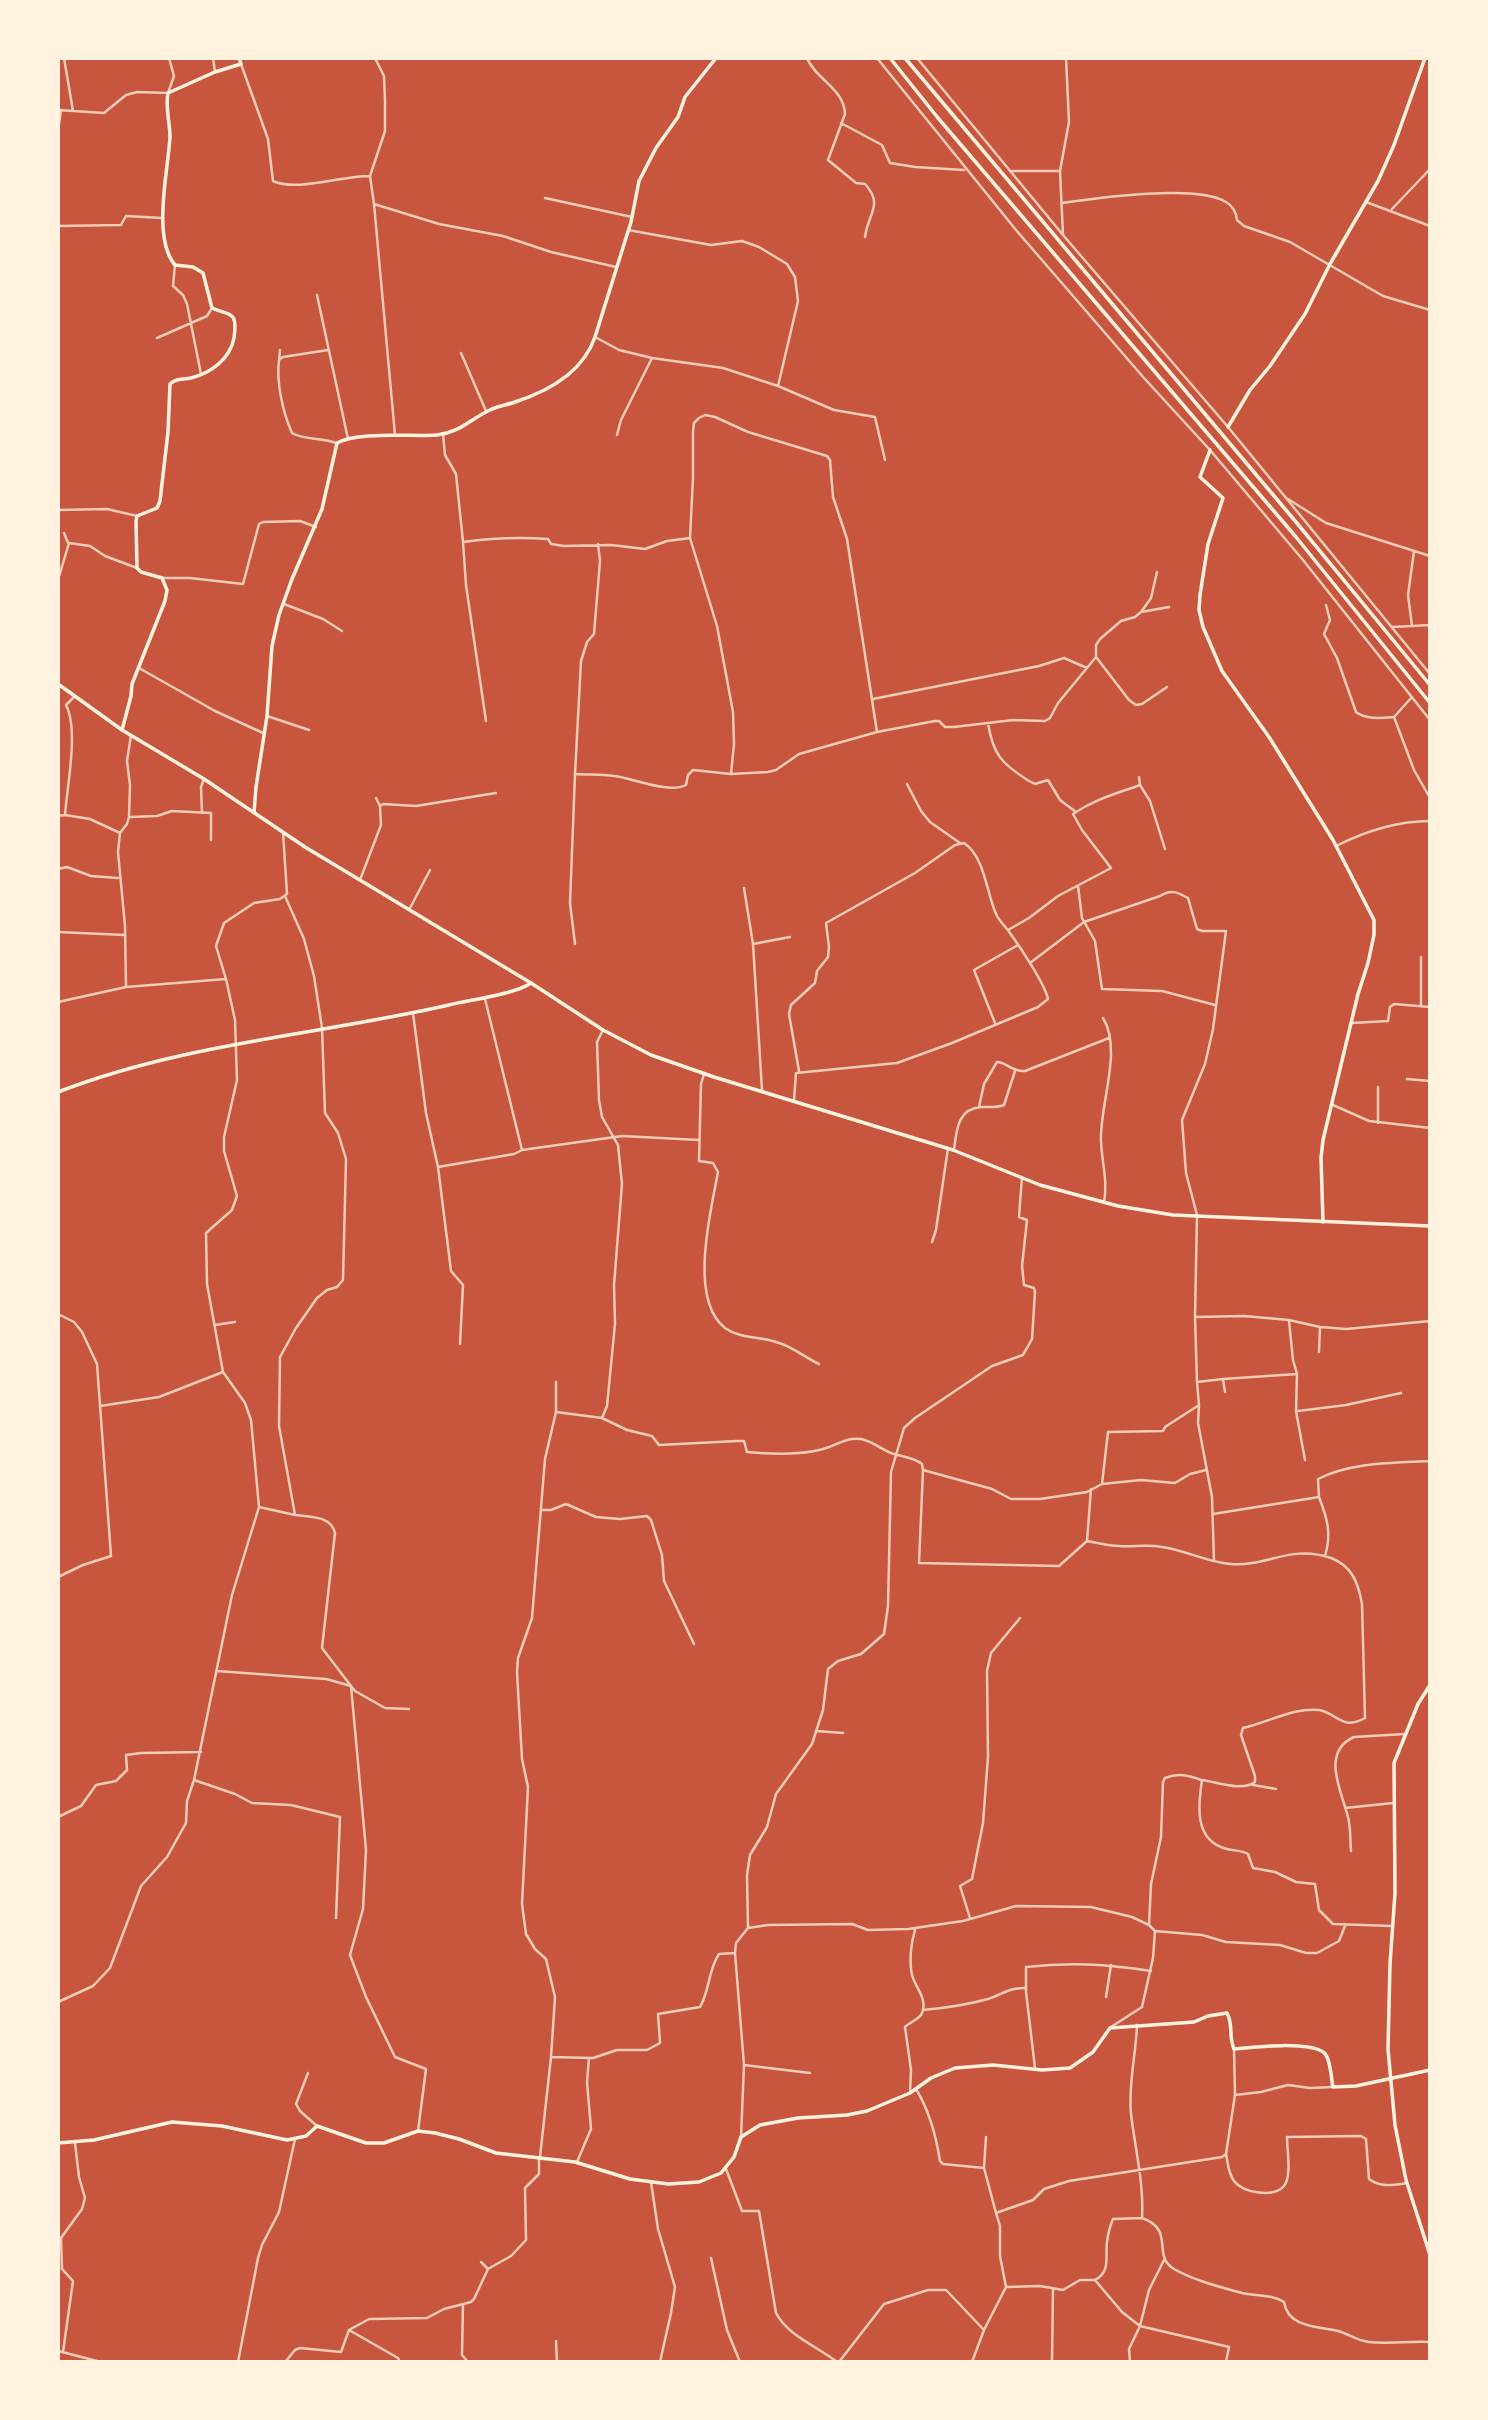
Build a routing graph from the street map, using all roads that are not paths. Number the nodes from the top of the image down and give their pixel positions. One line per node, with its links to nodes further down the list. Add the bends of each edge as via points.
1 (64, 58): 18 (street)
2 (169, 58): 16 (street, via 174,76)
3 (213, 58): 15 (street)
4 (239, 58): 14 (main road)
5 (375, 58): 25 (street, via 384,76 385,131)
6 (716, 58): 31 (main road, via 685,97 678,117 656,148 639,181)
7 (807, 58): 19 (street, via 812,70 843,100)
8 (877, 58): 61 (street, via 1016,230)
9 (890, 58): 96 (main road, via 1296,537)
10 (905, 58): 91 (main road)
11 (916, 58): 23 (street)
12 (1066, 58): 24 (street, via 1069,121)
13 (1425, 58): 27 (main road, via 1394,145)
14 (241, 64): 15 (main road); 25 (street, via 268,139 273,181 292,186)
15 (215, 72): 16 (main road)
16 (168, 93): 18 (street, via 126,95 104,113); 32 (main road, via 170,133)
17 (60, 110): 18 (street); 20 (street)
18 (74, 111)
19 (841, 123): 22 (street, via 882,145 890,163); 37 (street, via 828,160 873,193 875,207)
20 (58, 131)
21 (1430, 169): 30 (street)
22 (964, 170)
23 (1012, 171): 24 (street); 36 (street)
24 (1060, 171): 28 (street)
25 (370, 176): 29 (street)
26 (545, 198): 31 (street)
27 (1366, 202): 30 (street); 38 (main road)
28 (1062, 203): 36 (street); 38 (street, via 1200,194 1229,203 1244,226 1290,242)
29 (374, 204): 40 (street, via 439,225 502,236); 57 (street)
30 (1390, 211): 34 (street)
31 (632, 217): 35 (main road)
32 (162, 218): 33 (street, via 126,216 121,225); 39 (main road, via 168,257)
33 (58, 226)
34 (1430, 226)
35 (628, 230): 40 (main road); 53 (street, via 711,245 742,241 787,264 795,277 798,301)
36 (1063, 234): 55 (street)
37 (865, 237)
38 (1330, 264): 43 (street, via 1383,296); 55 (main road, via 1305,314)
39 (175, 265): 42 (main road, via 203,273); 44 (street, via 173,286 183,295)
40 (617, 267): 45 (main road)
41 (317, 295): 47 (street)
42 (212, 307): 44 (street, via 208,316); 52 (main road, via 229,312 234,336 225,359)
43 (1430, 310)
44 (191, 323): 46 (street); 52 (street)
45 (595, 337): 50 (street); 54 (main road, via 590,351 570,374 514,403)
46 (157, 338)
47 (328, 349): 51 (street, via 289,355 279,360); 59 (street)
48 (280, 351): 51 (street)
49 (461, 353): 54 (street)
50 (652, 358): 53 (street, via 723,368); 58 (street)
51 (279, 365): 60 (street, via 292,433)
52 (201, 374): 65 (main road, via 170,384 160,501 157,508)
53 (778, 386): 62 (street, via 834,410 875,417)
54 (486, 411): 56 (main road)
55 (1228, 427): 63 (street)
56 (443, 434): 57 (main road); 69 (street, via 445,454 456,474)
57 (395, 435): 59 (main road)
58 (617, 435)
59 (348, 440): 60 (main road)
60 (337, 443): 66 (main road)
61 (1210, 450): 94 (street); 129 (main road, via 1200,477 1221,495 1223,503 1208,544 1199,610 1203,626 1222,671)
62 (885, 460)
63 (1286, 497): 72 (street, via 1326,523); 84 (street)
64 (58, 510): 65 (street, via 107,509)
65 (137, 516): 74 (main road)
66 (316, 527): 76 (street, via 300,521 259,524 243,584); 78 (main road)
67 (64, 533): 70 (street)
68 (690, 538): 71 (street, via 645,549); 95 (street, via 693,431 699,418 715,417 827,456 833,497 847,539); 108 (street, via 717,626 733,712)
69 (463, 542): 71 (street, via 532,538 564,546); 100 (street)
70 (68, 543): 74 (street, via 90,546); 77 (street)
71 (598, 544): 107 (street, via 594,634 581,661)
72 (1414, 551): 73 (street); 83 (street, via 1408,595)
73 (1430, 556)
74 (136, 568): 76 (main road)
75 (1157, 572): 81 (street, via 1151,598)
76 (162, 578): 87 (main road, via 165,601)
77 (58, 580)
78 (284, 604): 85 (street); 97 (main road, via 272,646)
79 (1326, 605): 98 (street, via 1330,620 1324,634 1356,712 1369,718)
80 (1169, 607): 81 (street)
81 (1141, 612): 86 (street, via 1100,639)
82 (1430, 625): 83 (street)
83 (1412, 626): 84 (street)
84 (1392, 627): 89 (street)
85 (342, 631)
86 (1096, 657): 88 (street); 92 (street, via 1136,705)
87 (139, 668): 102 (main road); 105 (street)
88 (1087, 668): 95 (street, via 1063,658); 101 (street, via 1050,718)
89 (1430, 674)
90 (58, 684): 93 (main road)
91 (1430, 685)
92 (1167, 687)
93 (75, 696): 102 (main road); 120 (street, via 66,705 72,734)
94 (1412, 697): 98 (street); 99 (street)
95 (872, 699): 104 (street)
96 (1430, 703)
97 (267, 716): 103 (street); 105 (main road)
98 (1394, 717): 115 (street)
99 (1430, 720)
100 (486, 721)
101 (988, 723): 104 (street, via 945,727 935,721); 117 (street, via 998,756 1029,782 1048,780 1060,800)
102 (122, 730): 106 (main road)
103 (309, 730)
104 (877, 732): 108 (street, via 799,754 776,770)
105 (263, 733): 119 (main road)
106 (131, 735): 110 (main road); 122 (street)
107 (575, 774): 108 (street, via 679,787 686,785 693,770); 144 (street, via 570,903)
108 (731, 774)
109 (1139, 777): 112 (street)
110 (204, 779): 118 (street); 119 (main road)
111 (906, 785): 128 (street, via 930,822)
112 (1140, 785): 117 (street, via 1100,797); 130 (street)
113 (496, 793): 116 (street, via 416,806)
114 (376, 798): 116 (street)
115 (1430, 798)
116 (380, 806): 134 (street, via 381,825)
117 (1076, 812): 135 (street, via 1074,818 1111,868)
118 (202, 813): 122 (street, via 172,811); 127 (street, via 211,813)
119 (254, 814): 124 (main road)
120 (65, 815): 121 (street); 125 (street, via 90,819)
121 (58, 816)
122 (129, 817): 125 (street)
123 (1430, 821): 129 (street, via 1395,824)
124 (283, 832): 134 (main road); 137 (street)
125 (120, 833): 133 (street)
126 (967, 838): 128 (street)
127 (211, 840)
128 (962, 843): 140 (street, via 976,856 993,907); 166 (street, via 826,923 828,957 817,971 815,983 791,1006 789,1014)
129 (1336, 846): 159 (main road, via 1374,919)
130 (1165, 849)
131 (58, 869): 133 (street)
132 (430, 870): 138 (street)
133 (119, 878): 142 (street)
134 (360, 880): 138 (main road)
135 (1079, 886): 139 (street); 140 (street)
136 (744, 888): 145 (street)
137 (285, 896): 149 (street, via 254,903 224,923 216,946); 161 (street, via 308,951)
138 (409, 910): 150 (main road)
139 (1084, 922): 148 (street); 154 (street, via 1094,941 1102,989 1162,991); 154 (street, via 1167,892 1188,898 1197,929 1226,931)
140 (1008, 930): 146 (street)
141 (58, 932): 142 (street)
142 (125, 935): 151 (street)
143 (790, 937): 145 (street)
144 (575, 944)
145 (753, 944): 171 (street)
146 (1018, 945): 148 (street); 160 (street, via 974,970)
147 (1421, 957): 155 (street)
148 (1029, 964): 160 (street, via 1048,999)
149 (226, 979): 151 (street); 164 (street)
150 (531, 983): 152 (main road); 162 (main road)
151 (126, 987): 153 (street)
152 (484, 996): 157 (main road); 181 (street)
153 (58, 1002)
154 (1215, 1005): 186 (street, via 1205,1064 1182,1119 1186,1173)
155 (1421, 1006): 156 (street); 159 (street, via 1394,1004 1388,1021)
156 (1430, 1007)
157 (413, 1013): 161 (main road); 183 (street)
158 (1103, 1018): 163 (street)
159 (1352, 1023): 174 (main road)
160 (995, 1024): 166 (street, via 897,1063)
161 (322, 1028): 164 (main road); 223 (street, via 325,1114 338,1133 346,1159 345,1273 337,1287 317,1298 280,1357 279,1426)
162 (603, 1030): 167 (main road, via 651,1055); 178 (street, via 597,1042 599,1100)
163 (1109, 1038): 165 (street, via 1037,1068); 185 (street, via 1101,1140)
164 (236, 1043): 172 (main road, via 122,1069); 195 (street, via 237,1080 224,1151 237,1196 232,1210 206,1233 207,1283)
165 (1015, 1071): 175 (street, via 1004,1105); 175 (street, via 1001,1061 996,1063 984,1084)
166 (799, 1072): 173 (street)
167 (704, 1074): 171 (main road); 179 (street)
168 (1407, 1079): 169 (street)
169 (1430, 1081)
170 (1378, 1087): 176 (street)
171 (762, 1091): 173 (main road)
172 (58, 1092)
173 (794, 1100): 180 (main road)
174 (1331, 1104): 176 (street); 187 (main road, via 1321,1158)
175 (979, 1107): 182 (street, via 964,1112)
176 (1378, 1123): 177 (street)
177 (1430, 1128)
178 (611, 1137): 179 (street); 181 (street); 211 (street, via 618,1145 622,1185 615,1324)
179 (699, 1140): 199 (street, via 699,1161 713,1163 718,1172 706,1245 710,1306 725,1328 782,1344)
180 (948, 1148): 182 (main road); 189 (street)
181 (522, 1150): 183 (street)
182 (953, 1150): 184 (main road)
183 (438, 1167): 197 (street, via 451,1271 463,1285)
184 (1022, 1177): 185 (main road); 212 (street, via 1019,1217 1027,1220 1024,1285 1035,1292 1032,1339 1023,1355 992,1366 915,1418 904,1428)
185 (1104, 1203): 186 (main road, via 1147,1212)
186 (1197, 1214): 187 (main road); 191 (street)
187 (1323, 1222): 188 (main road)
188 (1430, 1226)
189 (932, 1242)
190 (58, 1314): 208 (street, via 82,1332 97,1364)
191 (1195, 1317): 192 (street); 204 (street)
192 (1289, 1320): 196 (street); 201 (street)
193 (235, 1321): 195 (street)
194 (1430, 1321): 196 (street, via 1361,1329)
195 (215, 1325): 200 (street)
196 (1320, 1327): 198 (street)
197 (460, 1344)
198 (1319, 1352)
199 (819, 1364)
200 (223, 1372): 208 (street, via 159,1397); 220 (street, via 251,1420)
201 (1297, 1374): 202 (street); 209 (street)
202 (1223, 1379): 204 (street); 205 (street)
203 (556, 1382): 210 (street)
204 (1197, 1382): 207 (street)
205 (1225, 1392)
206 (1401, 1393): 209 (street)
207 (1199, 1405): 215 (street); 217 (street, via 1163,1431 1108,1432)
208 (100, 1406): 227 (street, via 111,1556)
209 (1296, 1411): 213 (street)
210 (556, 1412): 211 (street); 221 (street, via 545,1460)
211 (603, 1418): 212 (street, via 652,1436 659,1445 744,1441 747,1452 788,1453 816,1451 858,1439)
212 (895, 1454): 216 (street, via 920,1461); 234 (street, via 884,1634 861,1654 828,1669)
213 (1305, 1460)
214 (1430, 1461): 219 (street, via 1322,1476 1317,1482)
215 (1207, 1469): 217 (street, via 1175,1483); 222 (street)
216 (923, 1471): 218 (street, via 992,1489 1011,1499 1040,1499); 224 (street, via 919,1563 1059,1566)
217 (1102, 1484): 218 (street)
218 (1091, 1489): 224 (street)
219 (1319, 1497): 222 (street); 225 (street, via 1329,1530)
220 (259, 1507): 223 (street); 230 (street, via 232,1595)
221 (541, 1510): 229 (street, via 566,1504 596,1517 647,1516 662,1555 664,1581); 264 (street, via 531,1625 517,1672 528,1787 522,1904 526,1934 546,1959 555,1997)
222 (1213, 1514): 226 (street)
223 (295, 1515): 232 (street, via 333,1524 323,1648)
224 (1087, 1541): 226 (street, via 1164,1547)
225 (1325, 1556): 226 (street, via 1302,1552 1244,1563); 240 (street, via 1349,1568 1359,1587 1365,1718 1339,1721 1319,1710 1243,1728 1241,1735 1255,1776)
226 (1214, 1561)
227 (58, 1577)
228 (1020, 1618): 247 (street, via 991,1653 987,1671 988,1758 982,1823 972,1879 960,1886)
229 (694, 1644)
230 (216, 1671): 232 (street, via 326,1679); 237 (street)
231 (1430, 1685): 236 (main road)
232 (351, 1686): 233 (street, via 385,1708); 278 (street, via 366,1850 363,1909 350,1955 395,2057 426,2069)
233 (409, 1709)
234 (816, 1731): 235 (street); 251 (street, via 812,1744 776,1794 767,1827 750,1855)
235 (844, 1732)
236 (1405, 1734): 242 (main road, via 1394,1763); 243 (street, via 1347,1740 1335,1769)
237 (201, 1752): 238 (street); 244 (street, via 126,1755 127,1770 116,1781 96,1785 81,1806)
238 (194, 1780): 246 (street, via 252,1803 291,1805 340,1817); 259 (street, via 186,1823 167,1857 141,1886 110,1968 93,1986)
239 (1202, 1780): 240 (street); 248 (street, via 1185,1774 1169,1776 1163,1782); 249 (street, via 1199,1822 1206,1835 1228,1850 1248,1854 1253,1868 1315,1884 1319,1910 1333,1924)
240 (1253, 1785): 241 (street)
241 (1276, 1789)
242 (1393, 1802): 243 (street); 250 (main road)
243 (1345, 1808): 245 (street)
244 (58, 1817)
245 (1351, 1851)
246 (336, 1918)
247 (970, 1919): 248 (street, via 1016,1906 1091,1907); 252 (street)
248 (1149, 1924): 253 (street)
249 (1345, 1926): 250 (street); 253 (street, via 1339,1941 1317,1953)
250 (1392, 1926): 271 (main road)
251 (748, 1928): 252 (street, via 852,1923 868,1930); 254 (street, via 736,1943)
252 (916, 1928): 260 (street, via 912,1975)
253 (1155, 1931): 256 (street)
254 (735, 1953): 265 (street, via 719,1954 713,1962 700,2007 658,2014 660,2043 647,2050 617,2050); 266 (street)
255 (1111, 1965): 256 (street); 257 (street, via 1063,1962 1026,1967); 258 (street)
256 (1151, 1971): 262 (street, via 1142,2007)
257 (1026, 1988): 260 (street, via 957,2008); 267 (street)
258 (1106, 1997)
259 (58, 2002)
260 (923, 2010): 274 (street, via 905,2027)
261 (1137, 2025): 262 (main road); 263 (main road, via 1194,2022 1227,2013); 290 (street, via 1131,2112)
262 (1110, 2028): 267 (main road, via 1078,2064 1061,2070)
263 (1234, 2049): 272 (main road, via 1302,2046 1321,2050); 275 (street)
264 (551, 2057): 265 (street); 286 (street)
265 (589, 2058): 287 (street, via 591,2129)
266 (744, 2065): 270 (street); 279 (street)
267 (1035, 2069): 273 (main road, via 965,2066 944,2071)
268 (1430, 2070): 271 (main road)
269 (308, 2073): 276 (street, via 296,2104)
270 (810, 2073)
271 (1389, 2078): 272 (main road); 292 (main road)
272 (1333, 2087): 275 (street, via 1288,2085)
273 (916, 2089): 274 (main road); 289 (street, via 932,2123 940,2161)
274 (910, 2093): 279 (main road, via 867,2111 760,2124)
275 (1235, 2095): 285 (street)
276 (317, 2126): 278 (main road, via 366,2143 384,2143); 282 (main road)
277 (1286, 2129): 281 (street)
278 (418, 2130): 286 (main road, via 496,2153)
279 (741, 2137): 288 (main road)
280 (986, 2137): 289 (street)
281 (1287, 2137): 285 (street, via 1287,2176 1276,2192 1238,2186 1230,2175); 292 (street, via 1361,2136 1366,2139 1369,2179 1390,2186)
282 (295, 2139): 284 (main road, via 183,2121); 312 (street, via 279,2211 261,2245)
283 (58, 2143): 284 (main road)
284 (75, 2143): 310 (street, via 85,2198 61,2238 62,2269 73,2281)
285 (1226, 2154): 290 (street)
286 (540, 2157): 287 (main road); 299 (street, via 539,2174 525,2188 526,2240 511,2256)
287 (577, 2162): 291 (main road)
288 (726, 2168): 291 (main road, via 699,2182); 319 (street, via 742,2211 758,2211 782,2326)
289 (984, 2168): 293 (street)
290 (1139, 2169): 293 (street, via 1069,2181); 294 (street)
291 (651, 2182): 317 (street, via 658,2229 675,2287)
292 (1407, 2183): 295 (main road)
293 (996, 2213): 301 (street)
294 (1142, 2218): 297 (street, via 1160,2230); 300 (street, via 1113,2219 1106,2245 1107,2265)
295 (1430, 2255)
296 (711, 2258): 318 (street, via 727,2330)
297 (1164, 2260): 304 (street, via 1149,2290); 308 (street, via 1186,2275 1243,2293 1276,2297 1284,2302 1290,2318 1300,2323 1368,2343)
298 (481, 2262): 299 (street)
299 (488, 2269): 303 (street, via 474,2299)
300 (1095, 2280): 302 (street, via 1080,2280 1063,2290); 304 (street)
301 (1006, 2287): 302 (street); 306 (street)
302 (1053, 2288): 321 (street)
303 (463, 2304): 305 (street, via 427,2318 369,2319); 315 (street, via 462,2355)
304 (1140, 2326): 322 (street, via 1129,2349); 323 (street, via 1229,2347)
305 (349, 2330): 313 (street, via 341,2352 300,2348 286,2361); 314 (street)
306 (984, 2330): 319 (street, via 946,2290 928,2290 884,2304); 320 (street)
307 (556, 2341): 316 (street)
308 (1430, 2342)
309 (58, 2351): 310 (street)
310 (63, 2352): 311 (street)
311 (101, 2362)
312 (238, 2362)
313 (251, 2362)
314 (400, 2362)
315 (468, 2362)
316 (557, 2362)
317 (660, 2362)
318 (740, 2362)
319 (838, 2362)
320 (972, 2362)
321 (1052, 2362)
322 (1129, 2362)
323 (1226, 2362)

